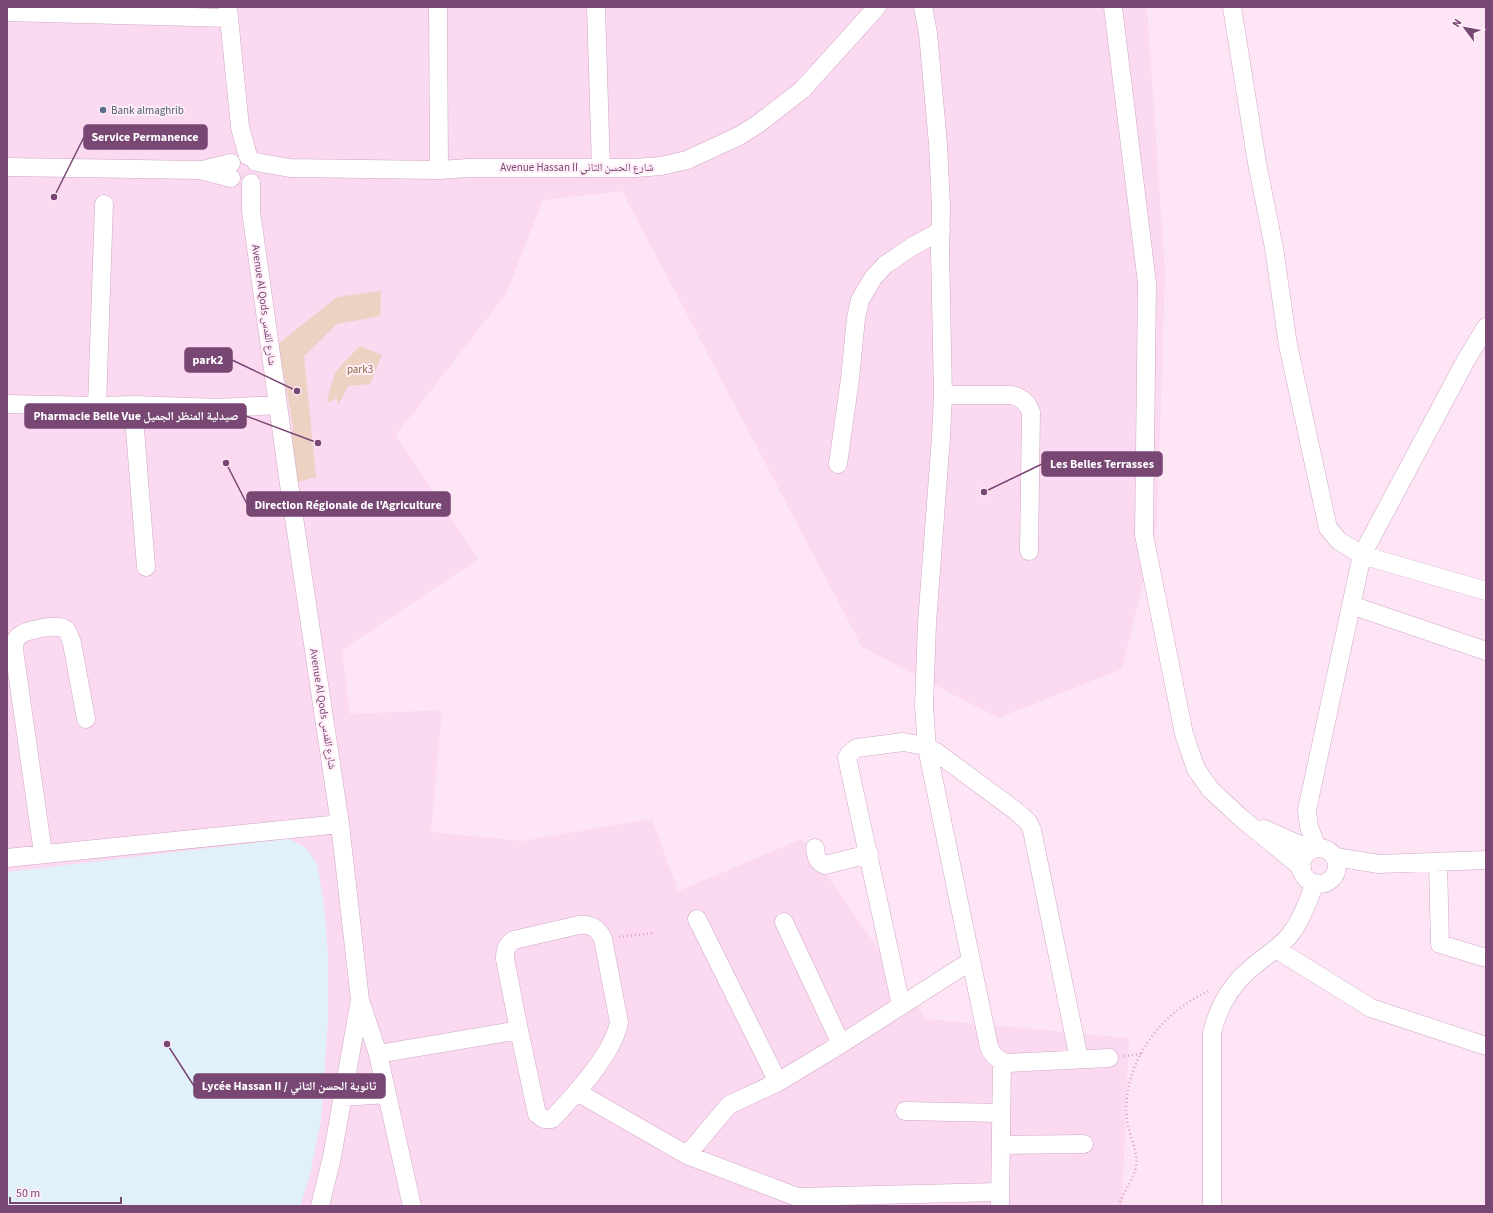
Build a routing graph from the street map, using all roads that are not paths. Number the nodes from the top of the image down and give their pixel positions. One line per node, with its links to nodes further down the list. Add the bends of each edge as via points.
1 (438, 7): 12 (street)
2 (596, 7): 10 (street)
3 (877, 7): 10 (street, Avenue Hassan II شارع الحسن الثاني, via 802,90 739,136 699,155 661,166)
4 (923, 7): 14 (street, via 934,86)
5 (1113, 7): 30 (street, via 1147,282 1144,535 1184,734 1196,769 1210,789)
6 (1232, 7): 23 (street, via 1257,163 1274,248 1288,345 1328,528 1339,542)
7 (7, 12): 8 (street)
8 (229, 13): 11 (street, Avenue Al Qods شارع القدس)
9 (7, 167): 11 (street, Avenue Hassan II شارع الحسن الثاني)
10 (601, 168): 12 (street, Avenue Hassan II شارع الحسن الثاني)
11 (243, 170): 12 (street, Avenue Hassan II شارع الحسن الثاني); 19 (street, Avenue Al Qods شارع القدس)
12 (439, 170)
13 (104, 204): 20 (street)
14 (940, 231): 16 (street); 21 (street, via 885,265 872,278 860,300)
15 (1486, 327): 23 (street)
16 (943, 395): 22 (street, via 1012,395 1021,398 1028,405 1031,412); 29 (street, via 927,623 924,706)
17 (7, 404): 20 (street)
18 (133, 405): 19 (street, via 218,408); 20 (street); 24 (street)
19 (278, 405): 31 (street, Avenue Al Qods شارع القدس)
20 (97, 406)
21 (838, 464)
22 (1029, 551)
23 (1362, 555): 25 (street); 26 (street)
24 (146, 567)
25 (1486, 591)
26 (1351, 605): 27 (street); 33 (street, via 1306,810)
27 (1486, 651)
28 (86, 719): 34 (street, via 72,643 64,628 42,628 18,636 14,650)
29 (927, 748): 35 (street, via 903,742 857,748 849,754 847,763); 48 (street); 56 (street, via 1016,811 1028,822 1032,830)
30 (1240, 817): 33 (street); 41 (street)
31 (340, 824): 34 (street); 49 (street, Avenue Al Qods شارع القدس)
32 (815, 848): 35 (street, via 819,862 824,865)
33 (1314, 849): 36 (street, via 1324,849); 41 (street, via 1305,855)
34 (43, 853): 37 (street)
35 (869, 854): 50 (street)
36 (1335, 857): 40 (street); 42 (street, via 1337,871)
37 (7, 858)
38 (1486, 860): 39 (street)
39 (1438, 862): 40 (street); 47 (street, via 1440,944)
40 (1380, 864): 42 (street)
41 (1302, 868): 43 (street, via 1304,875)
42 (1333, 877): 43 (street, via 1321,884)
43 (1314, 883): 46 (street, via 1299,919)
44 (697, 919): 58 (street)
45 (784, 922): 52 (street)
46 (1276, 949): 53 (street, via 1371,1008); 70 (street, via 1248,970 1237,983 1217,1015 1212,1033)
47 (1486, 958)
48 (971, 961): 50 (street); 57 (street, via 989,1047)
49 (360, 1000): 54 (street); 61 (street, Avenue Al Qods شارع القدس)
50 (901, 1005): 52 (street)
51 (519, 1030): 54 (street); 59 (street, via 537,1114 544,1119 552,1119); 59 (street, via 505,959 508,944 514,940 585,925 597,929 603,939 619,1022 617,1033 609,1048)
52 (841, 1044): 58 (street)
53 (1486, 1046)
54 (378, 1054): 60 (street)
55 (1108, 1058): 56 (street)
56 (1079, 1059): 57 (street)
57 (1002, 1062): 63 (street)
58 (778, 1082): 66 (street, via 729,1105)
59 (577, 1092): 66 (street)
60 (387, 1094): 61 (street); 69 (street)
61 (344, 1097): 68 (street, Avenue Al Qods شارع القدس)
62 (905, 1111): 63 (street)
63 (1001, 1113): 65 (street)
64 (1084, 1144): 65 (street)
65 (1001, 1145): 67 (street)
66 (687, 1155): 67 (street, via 797,1197)
67 (1000, 1199)
68 (320, 1206)
69 (412, 1206)
70 (1212, 1206)

